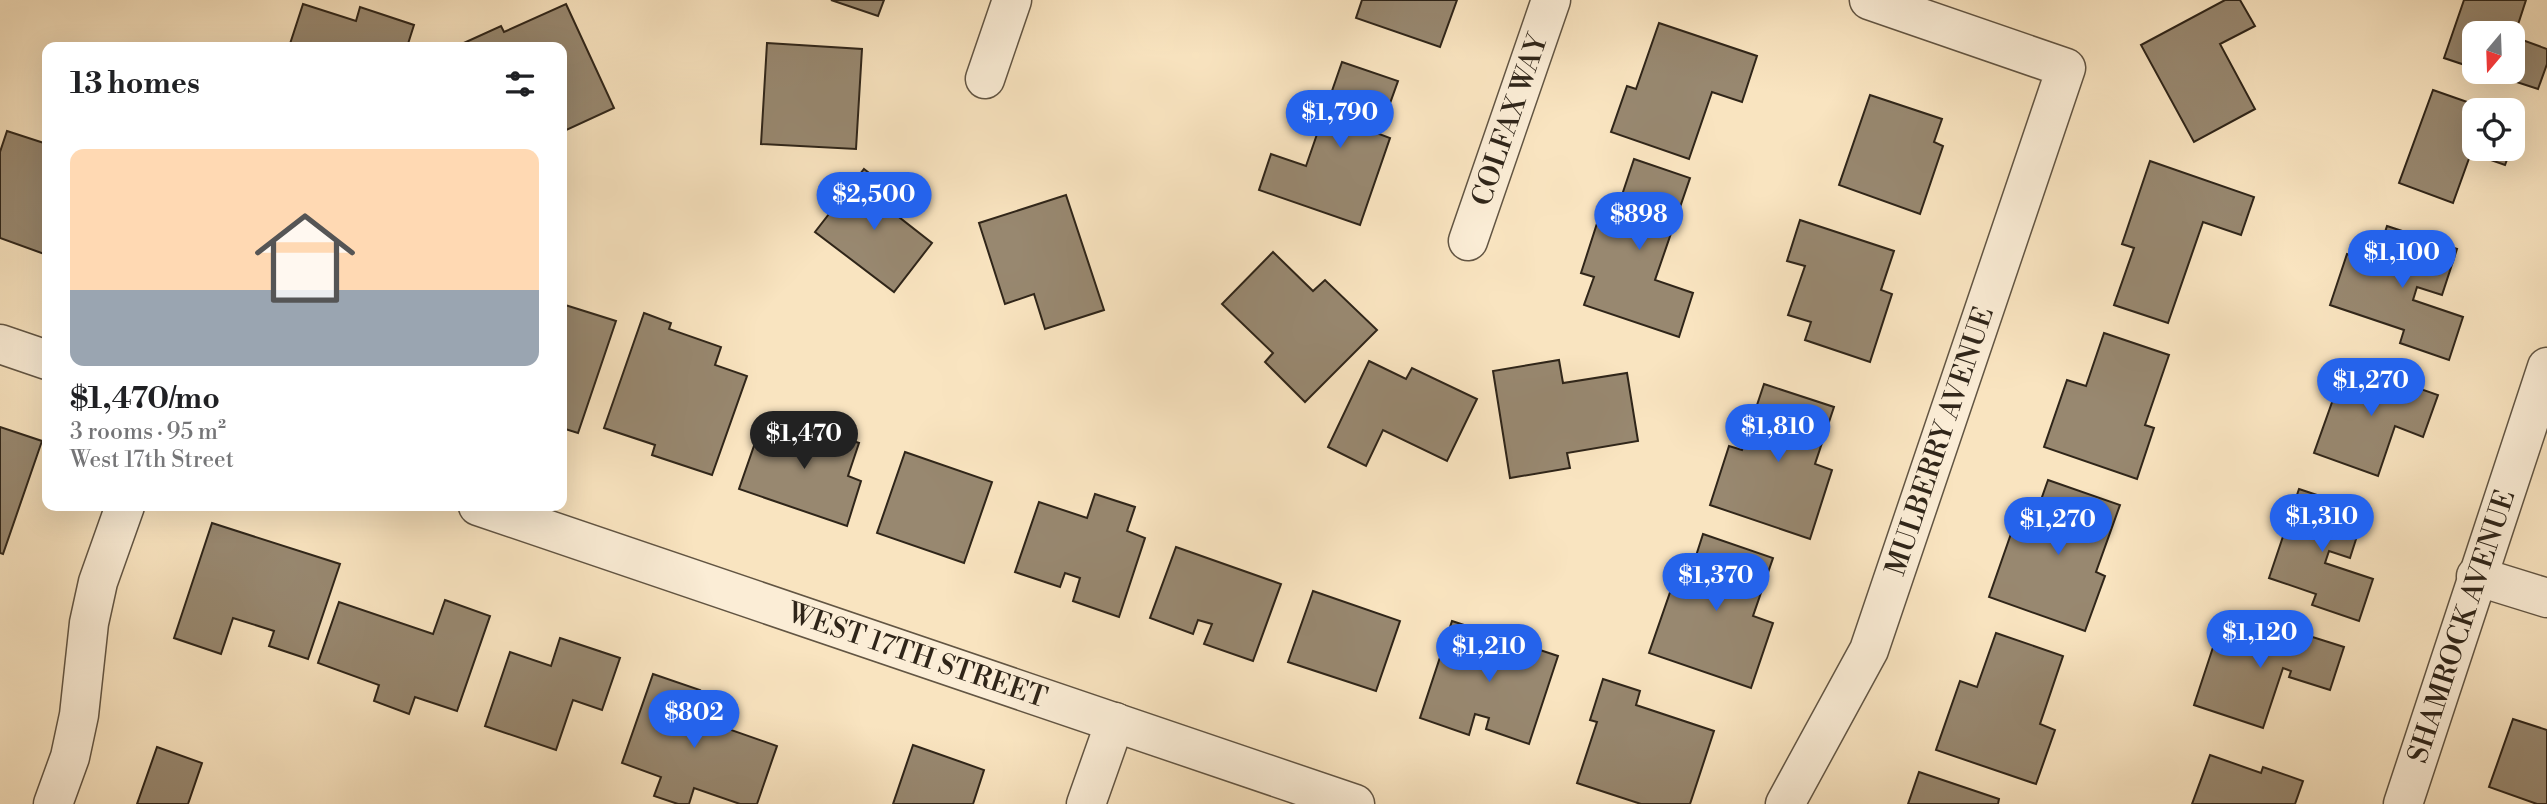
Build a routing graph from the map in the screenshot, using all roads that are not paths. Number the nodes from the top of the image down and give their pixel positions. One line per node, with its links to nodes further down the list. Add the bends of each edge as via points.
1 (1012, 0): 4 (street)
2 (1551, 0): 5 (street, COLFAX WAY)
3 (1869, 0): 17 (street, MULBERRY AVENUE, via 2066,68 1869,650)
4 (985, 79)
5 (1468, 241)
6 (0, 344): 7 (street)
7 (42, 358)
8 (2547, 367): 11 (street, SHAMROCK AVENUE)
9 (123, 511): 14 (street, via 98,582 79,715)
10 (493, 511): 13 (street, WEST 17TH STREET)
11 (2476, 576): 12 (street); 18 (street, SHAMROCK AVENUE)
12 (2547, 598)
13 (1115, 722): 15 (street); 16 (street, WEST 17TH STREET)
14 (53, 804)
15 (1086, 804)
16 (1355, 804)
17 (1784, 804)
18 (2403, 804)

